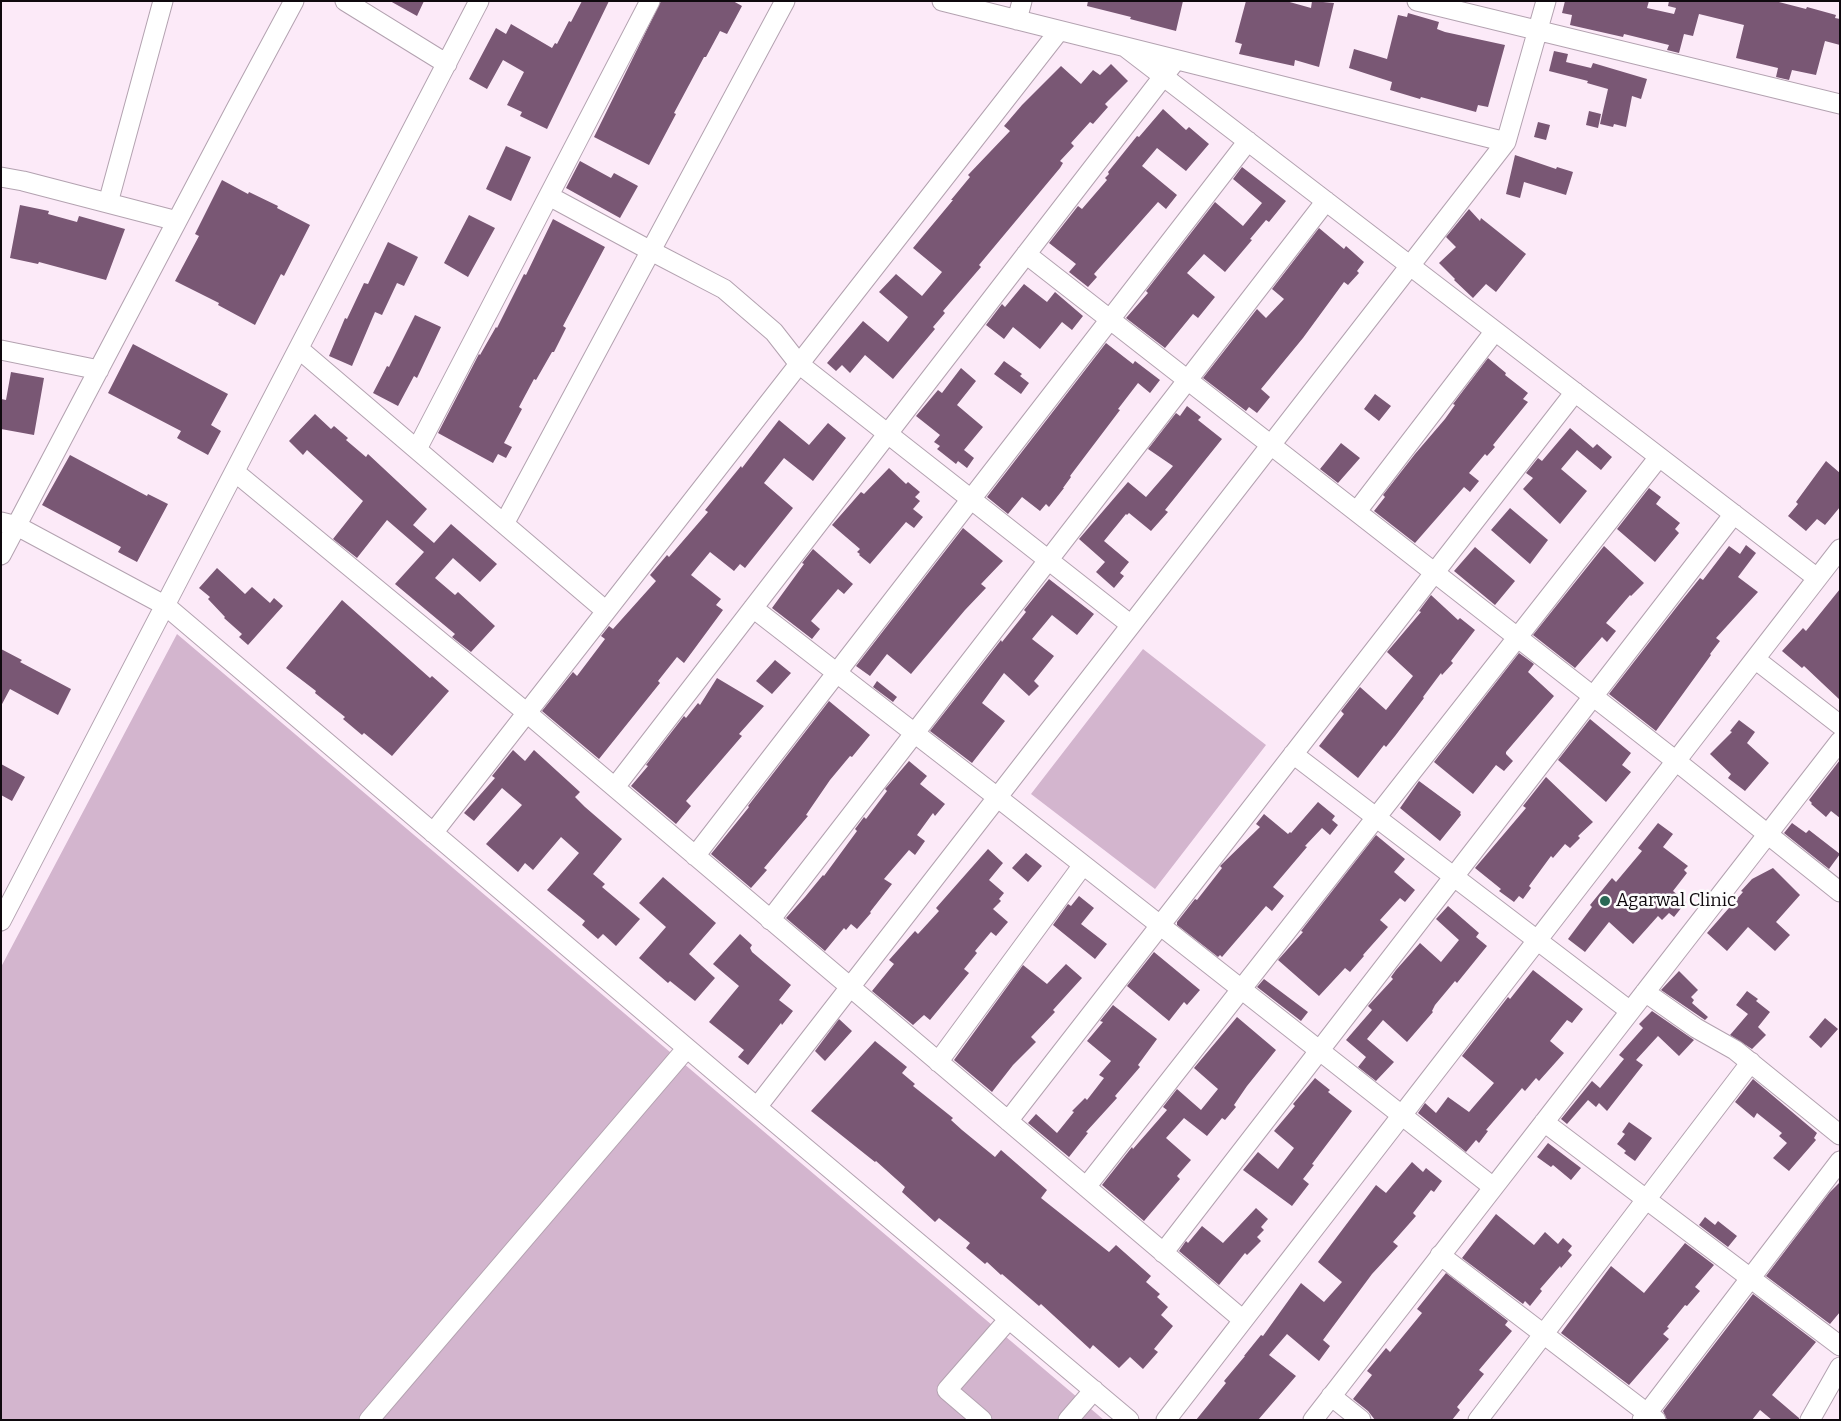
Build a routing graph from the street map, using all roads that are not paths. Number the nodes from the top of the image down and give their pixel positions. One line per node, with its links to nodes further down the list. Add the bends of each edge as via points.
1 (163, 1): 24 (street)
2 (294, 1): 25 (street)
3 (345, 1): 16 (street)
4 (479, 1): 16 (street)
5 (650, 1): 22 (street)
6 (785, 1): 26 (street)
7 (942, 1): 11 (street)
8 (1022, 1): 11 (street)
9 (1417, 1): 13 (street)
10 (1546, 1): 13 (street)
11 (1017, 20): 12 (street)
12 (1059, 31): 14 (street); 33 (street)
13 (1538, 31): 18 (street); 20 (street)
14 (1125, 47): 15 (street); 17 (street)
15 (1176, 60): 17 (street); 20 (street)
16 (447, 64): 31 (street)
17 (1163, 76): 19 (street); 27 (street)
18 (1840, 104)
19 (1248, 142): 23 (street); 29 (street)
20 (1506, 142): 28 (street)
21 (1, 177): 24 (street)
22 (549, 196): 26 (street); 39 (street)
23 (1326, 201): 28 (street); 35 (street)
24 (108, 203): 25 (street)
25 (177, 221): 34 (street)
26 (651, 252): 33 (street, via 724,289 774,332); 46 (street)
27 (1026, 254): 29 (street); 37 (street)
28 (1410, 266): 30 (street); 38 (street)
29 (1110, 320): 35 (street); 42 (street)
30 (1495, 331): 36 (street); 43 (street)
31 (299, 349): 39 (street); 41 (street)
32 (1, 350): 34 (street)
33 (799, 364): 37 (street); 54 (street)
34 (99, 370): 45 (street)
35 (1188, 380): 38 (street); 49 (street)
36 (1575, 392): 40 (street); 50 (street)
37 (888, 434): 42 (street); 53 (street)
38 (1271, 444): 43 (street); 55 (street)
39 (417, 449): 46 (street)
40 (1660, 457): 44 (street); 56 (street)
41 (235, 472): 52 (street); 60 (street)
42 (971, 500): 49 (street); 58 (street)
43 (1357, 511): 50 (street)
44 (1734, 514): 51 (street); 59 (street)
45 (9, 524): 48 (street); 52 (street)
46 (504, 524): 54 (street)
47 (1840, 549): 51 (street)
48 (1, 555)
49 (1048, 560): 55 (street); 62 (street)
50 (1435, 572): 56 (street); 64 (street)
51 (1828, 572): 57 (street)
52 (166, 606): 69 (street); 76 (street)
53 (753, 608): 58 (street); 66 (street)
54 (606, 611): 60 (street)
55 (1131, 626): 67 (street)
56 (1518, 638): 59 (street); 68 (street)
57 (1755, 659): 61 (street); 65 (street)
58 (837, 673): 62 (street); 71 (street)
59 (1594, 696): 65 (street); 73 (street)
60 (527, 713): 66 (street); 69 (street)
61 (1840, 725)
62 (914, 733): 67 (street); 75 (street)
63 (1840, 741): 70 (street)
64 (1293, 754): 68 (street); 77 (street)
65 (1676, 761): 70 (street); 78 (street)
66 (614, 787): 71 (street)
67 (997, 797): 72 (street); 79 (street)
68 (1377, 817): 73 (street); 80 (street)
69 (433, 833): 83 (street)
70 (1767, 834): 74 (street); 81 (street)
71 (695, 856): 75 (street)
72 (1083, 865): 77 (street); 85 (street)
73 (1454, 876): 78 (street); 84 (street)
74 (1840, 892)
75 (770, 920): 79 (street)
76 (1, 921)
77 (1160, 925): 80 (street); 89 (street)
78 (1537, 940): 82 (street); 88 (street)
79 (850, 987): 85 (street); 87 (street)
80 (1242, 989): 84 (street); 94 (street)
81 (1645, 992): 82 (street); 86 (street)
82 (1630, 1011): 90 (street)
83 (687, 1048): 87 (street); 107 (street)
84 (1319, 1050): 88 (street); 96 (street)
85 (938, 1062): 89 (street)
86 (1751, 1062): 91 (street); 95 (street)
87 (757, 1107): 99 (street)
88 (1402, 1115): 93 (street); 100 (street)
89 (1008, 1121): 94 (street)
90 (1544, 1122): 93 (street); 95 (street)
91 (1840, 1135)
92 (1840, 1161): 98 (street)
93 (1493, 1187): 97 (street)
94 (1086, 1188): 96 (street)
95 (1646, 1199): 98 (street); 101 (street)
96 (1163, 1252): 100 (street)
97 (1440, 1255): 101 (street); 105 (street)
98 (1750, 1278): 102 (street); 106 (street)
99 (1009, 1319): 104 (street); 108 (street, via 947,1390)
100 (1243, 1320): 111 (street)
101 (1544, 1334): 106 (street); 114 (street)
102 (1840, 1346)
103 (1840, 1368): 115 (street)
104 (1094, 1390): 109 (street); 110 (street)
105 (1331, 1396): 112 (street); 113 (street)
106 (1649, 1418)
107 (369, 1420)
108 (982, 1420)
109 (1068, 1420)
110 (1129, 1420)
111 (1166, 1420)
112 (1313, 1420)
113 (1361, 1420)
114 (1478, 1420)
115 (1810, 1420)

